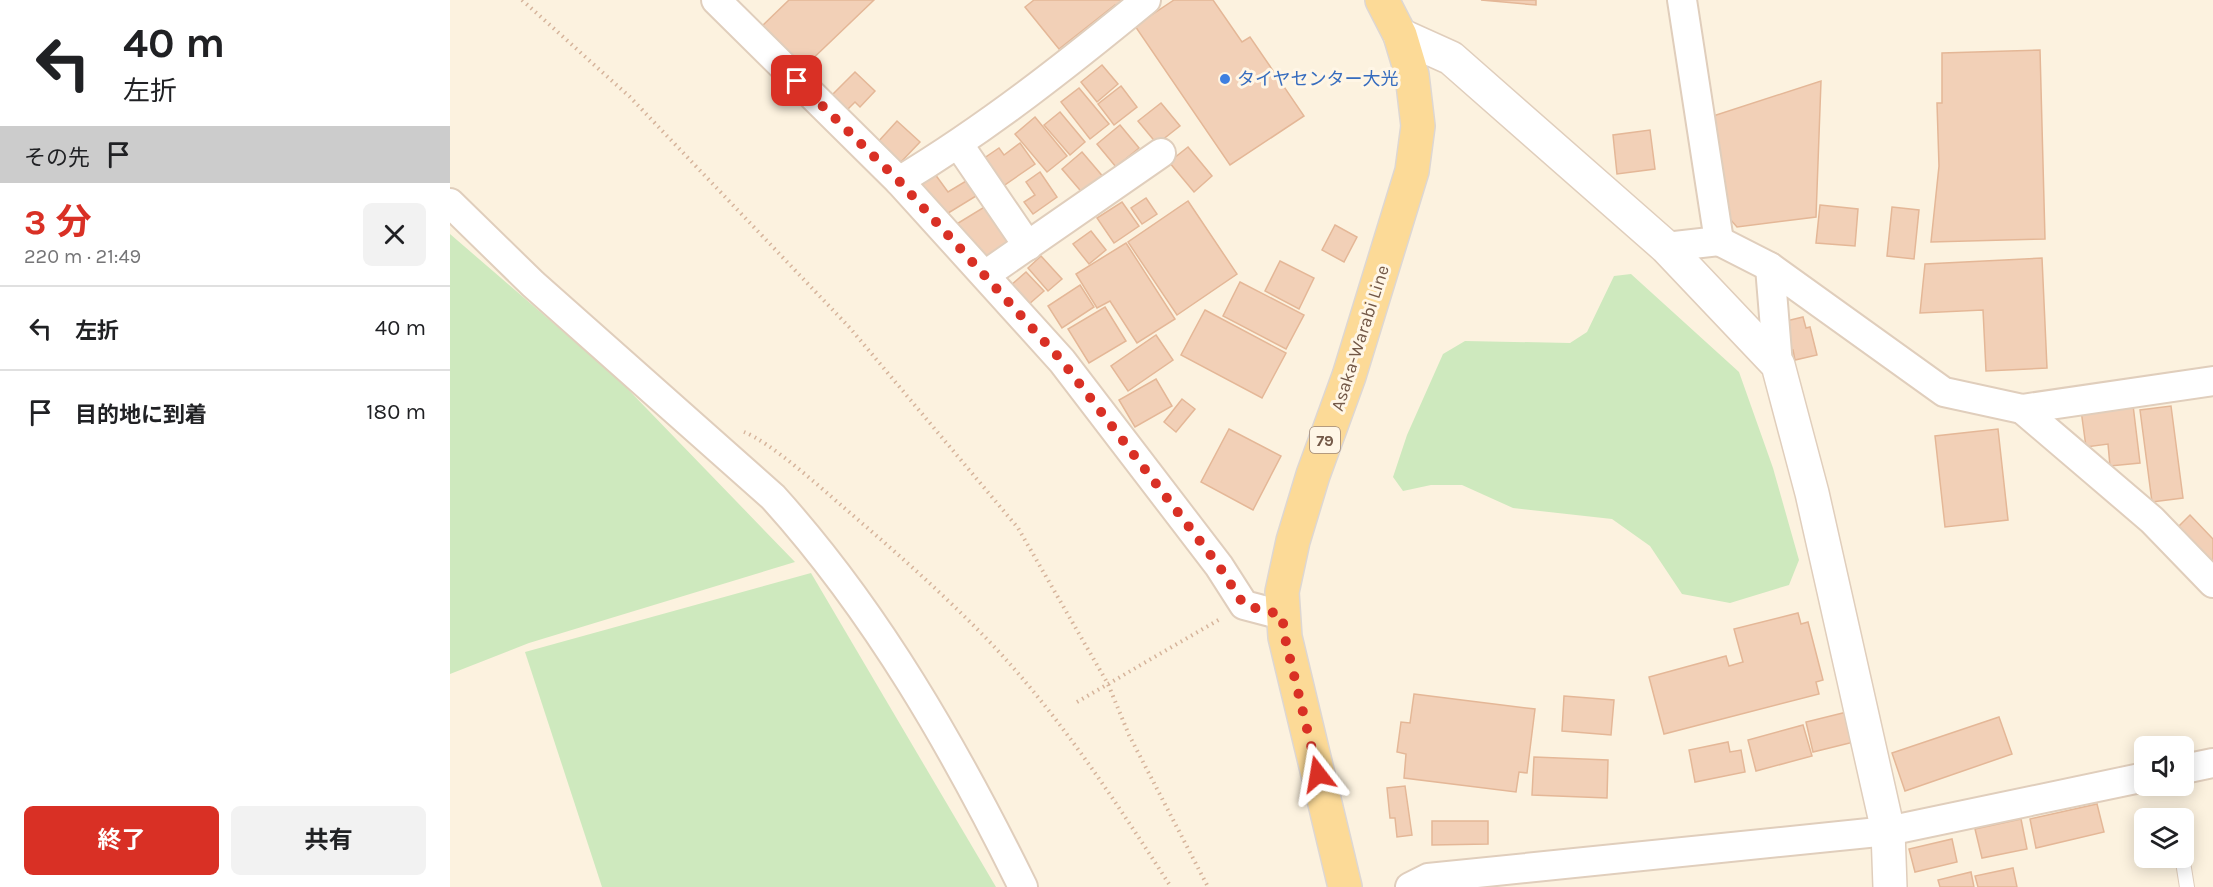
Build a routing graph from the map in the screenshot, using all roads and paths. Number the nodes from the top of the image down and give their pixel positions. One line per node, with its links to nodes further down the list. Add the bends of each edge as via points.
1 (522, 0): 23 (path, via 630,97 850,328 1018,528)
2 (716, 0): 9 (street)
3 (1146, 0): 7 (street)
4 (1382, 0): 6 (main road, Asaka-Warabi Line / 79)
5 (1682, 0): 11 (street)
6 (1400, 35): 13 (street, via 1451,58); 22 (main road, Asaka-Warabi Line / 79, via 1417,104 1412,171 1349,376 1302,511 1282,592)
7 (959, 145): 9 (street); 12 (street)
8 (1161, 153): 12 (street)
9 (899, 181): 15 (street)
10 (450, 203): 30 (street, via 533,284 765,489 807,534 830,562 922,702 961,767)
11 (1719, 241): 13 (street); 14 (street)
12 (1028, 246): 15 (street)
13 (1666, 247): 16 (street)
14 (1770, 267): 16 (street); 18 (street, via 1944,392)
15 (985, 275): 21 (street, via 1062,361 1219,566)
16 (1778, 365): 28 (street, via 1812,493)
17 (2213, 381): 18 (street)
18 (2022, 409): 20 (street, via 2152,520)
19 (741, 431): 31 (path, via 826,492 902,557 984,636 1079,752)
20 (2213, 583)
21 (1244, 605): 22 (street); 23 (path)
22 (1282, 615): 33 (main road, Asaka-Warabi Line / 79)
23 (1108, 684): 24 (path); 32 (path, via 1129,735)
24 (1077, 702)
25 (2213, 763): 26 (street)
26 (2194, 767)
27 (2134, 779): 28 (street)
28 (1888, 831): 34 (street, via 1428,878); 35 (street)
29 (2184, 868): 36 (lane)
30 (1023, 887)
31 (1171, 887)
32 (1208, 887)
33 (1345, 887)
34 (1410, 887)
35 (1890, 887)
36 (2187, 887)

